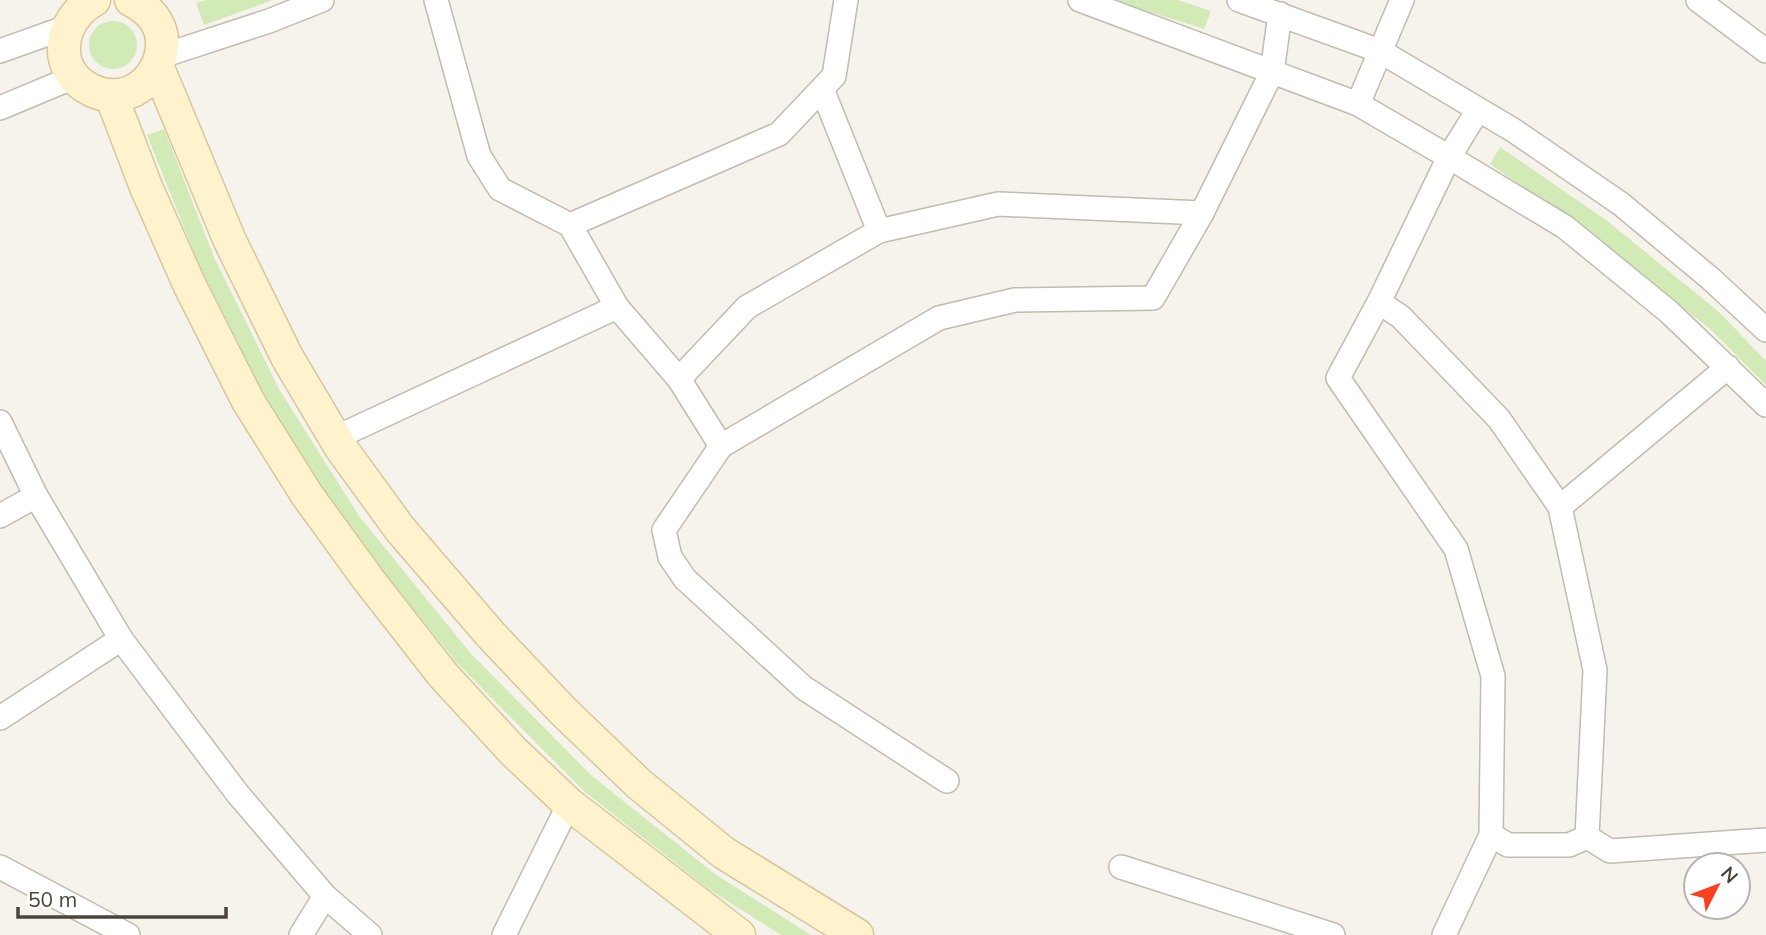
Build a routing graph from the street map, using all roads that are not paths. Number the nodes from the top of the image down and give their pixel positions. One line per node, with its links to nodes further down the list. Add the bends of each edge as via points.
1 (322, 0): 14 (street)
2 (436, 0): 24 (street, via 479,156 500,189)
3 (846, 0): 17 (street, via 834,76)
4 (1080, 0): 15 (street)
5 (1239, 0): 10 (street)
6 (1402, 0): 12 (street)
7 (1698, 0): 13 (street)
8 (146, 2): 14 (street, via 163,38)
9 (75, 11): 11 (street); 16 (street, via 63,44)
10 (1280, 14): 12 (street); 15 (street)
11 (0, 51)
12 (1380, 51): 19 (street); 21 (street)
13 (1766, 51)
14 (160, 62): 18 (street, via 146,83 130,93); 33 (street, via 230,241 287,357)
15 (1272, 72): 19 (street); 23 (street)
16 (74, 77): 18 (street, via 90,90); 20 (street)
17 (822, 89): 24 (street, via 779,134); 25 (street)
18 (111, 95): 41 (street, via 189,284 248,401 307,495 443,675)
19 (1358, 104): 22 (street)
20 (0, 108)
21 (1478, 110): 22 (street); 28 (street, via 1621,204)
22 (1448, 157): 26 (street); 29 (street, via 1565,227 1670,312)
23 (1202, 213): 25 (street, via 998,204); 34 (street, via 1153,298 1015,300 939,317)
24 (570, 225): 27 (street)
25 (879, 230): 30 (street, via 747,307)
26 (1379, 302): 36 (street, via 1401,317 1499,419); 42 (street, via 1338,377 1457,549 1493,676)
27 (617, 307): 30 (street); 33 (street)
28 (1766, 330)
29 (1728, 367): 31 (street); 36 (street)
30 (679, 379): 34 (street)
31 (1766, 405)
32 (0, 422): 35 (street)
33 (335, 438): 53 (street, via 400,529 491,635 639,784 724,853)
34 (721, 446): 40 (street, via 664,530 670,557 685,579 804,688)
35 (36, 496): 37 (street); 38 (street)
36 (1560, 508): 43 (street, via 1595,670)
37 (0, 516)
38 (121, 639): 39 (street); 47 (street, via 237,793)
39 (0, 718)
40 (947, 781)
41 (569, 804): 51 (street); 52 (street)
42 (1490, 835): 43 (street, via 1508,845 1569,845); 55 (street)
43 (1587, 837): 44 (street, via 1610,851)
44 (1766, 840)
45 (0, 867): 48 (street)
46 (1121, 867): 54 (street)
47 (325, 897): 49 (street); 50 (street)
48 (128, 935)
49 (301, 935)
50 (370, 935)
51 (504, 935)
52 (739, 935)
53 (858, 935)
54 (1333, 935)
55 (1444, 935)

